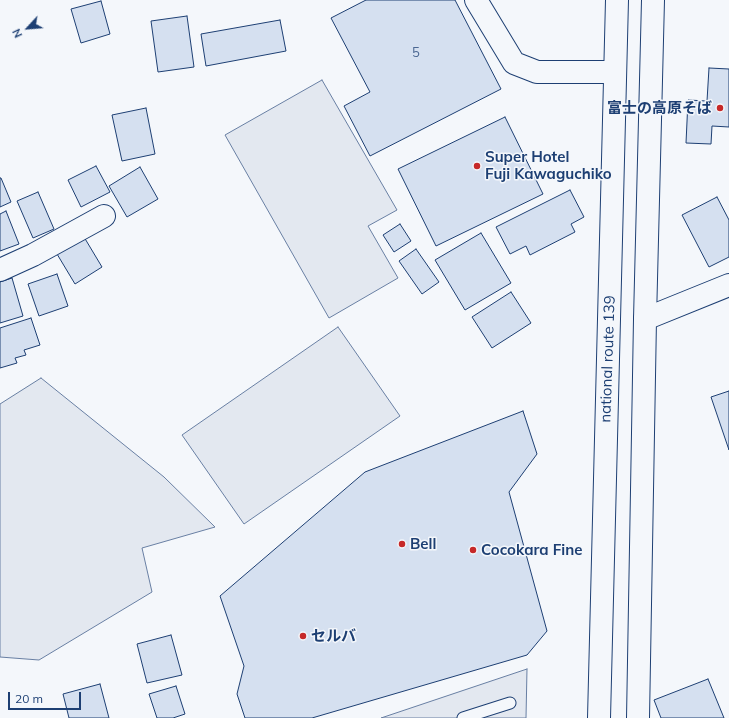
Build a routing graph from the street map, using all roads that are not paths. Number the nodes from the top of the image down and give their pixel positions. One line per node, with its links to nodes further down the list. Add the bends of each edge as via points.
1 (476, 0): 4 (main road, via 514,63 537,72)
2 (618, 0): 4 (main road, national route 139)
3 (653, 0): 8 (main road)
4 (615, 72): 11 (main road, national route 139)
5 (104, 216): 6 (main road)
6 (0, 270)
7 (729, 285): 8 (main road)
8 (645, 319): 12 (main road)
9 (510, 703): 10 (lane)
10 (463, 718)
11 (599, 718)
12 (638, 718)

